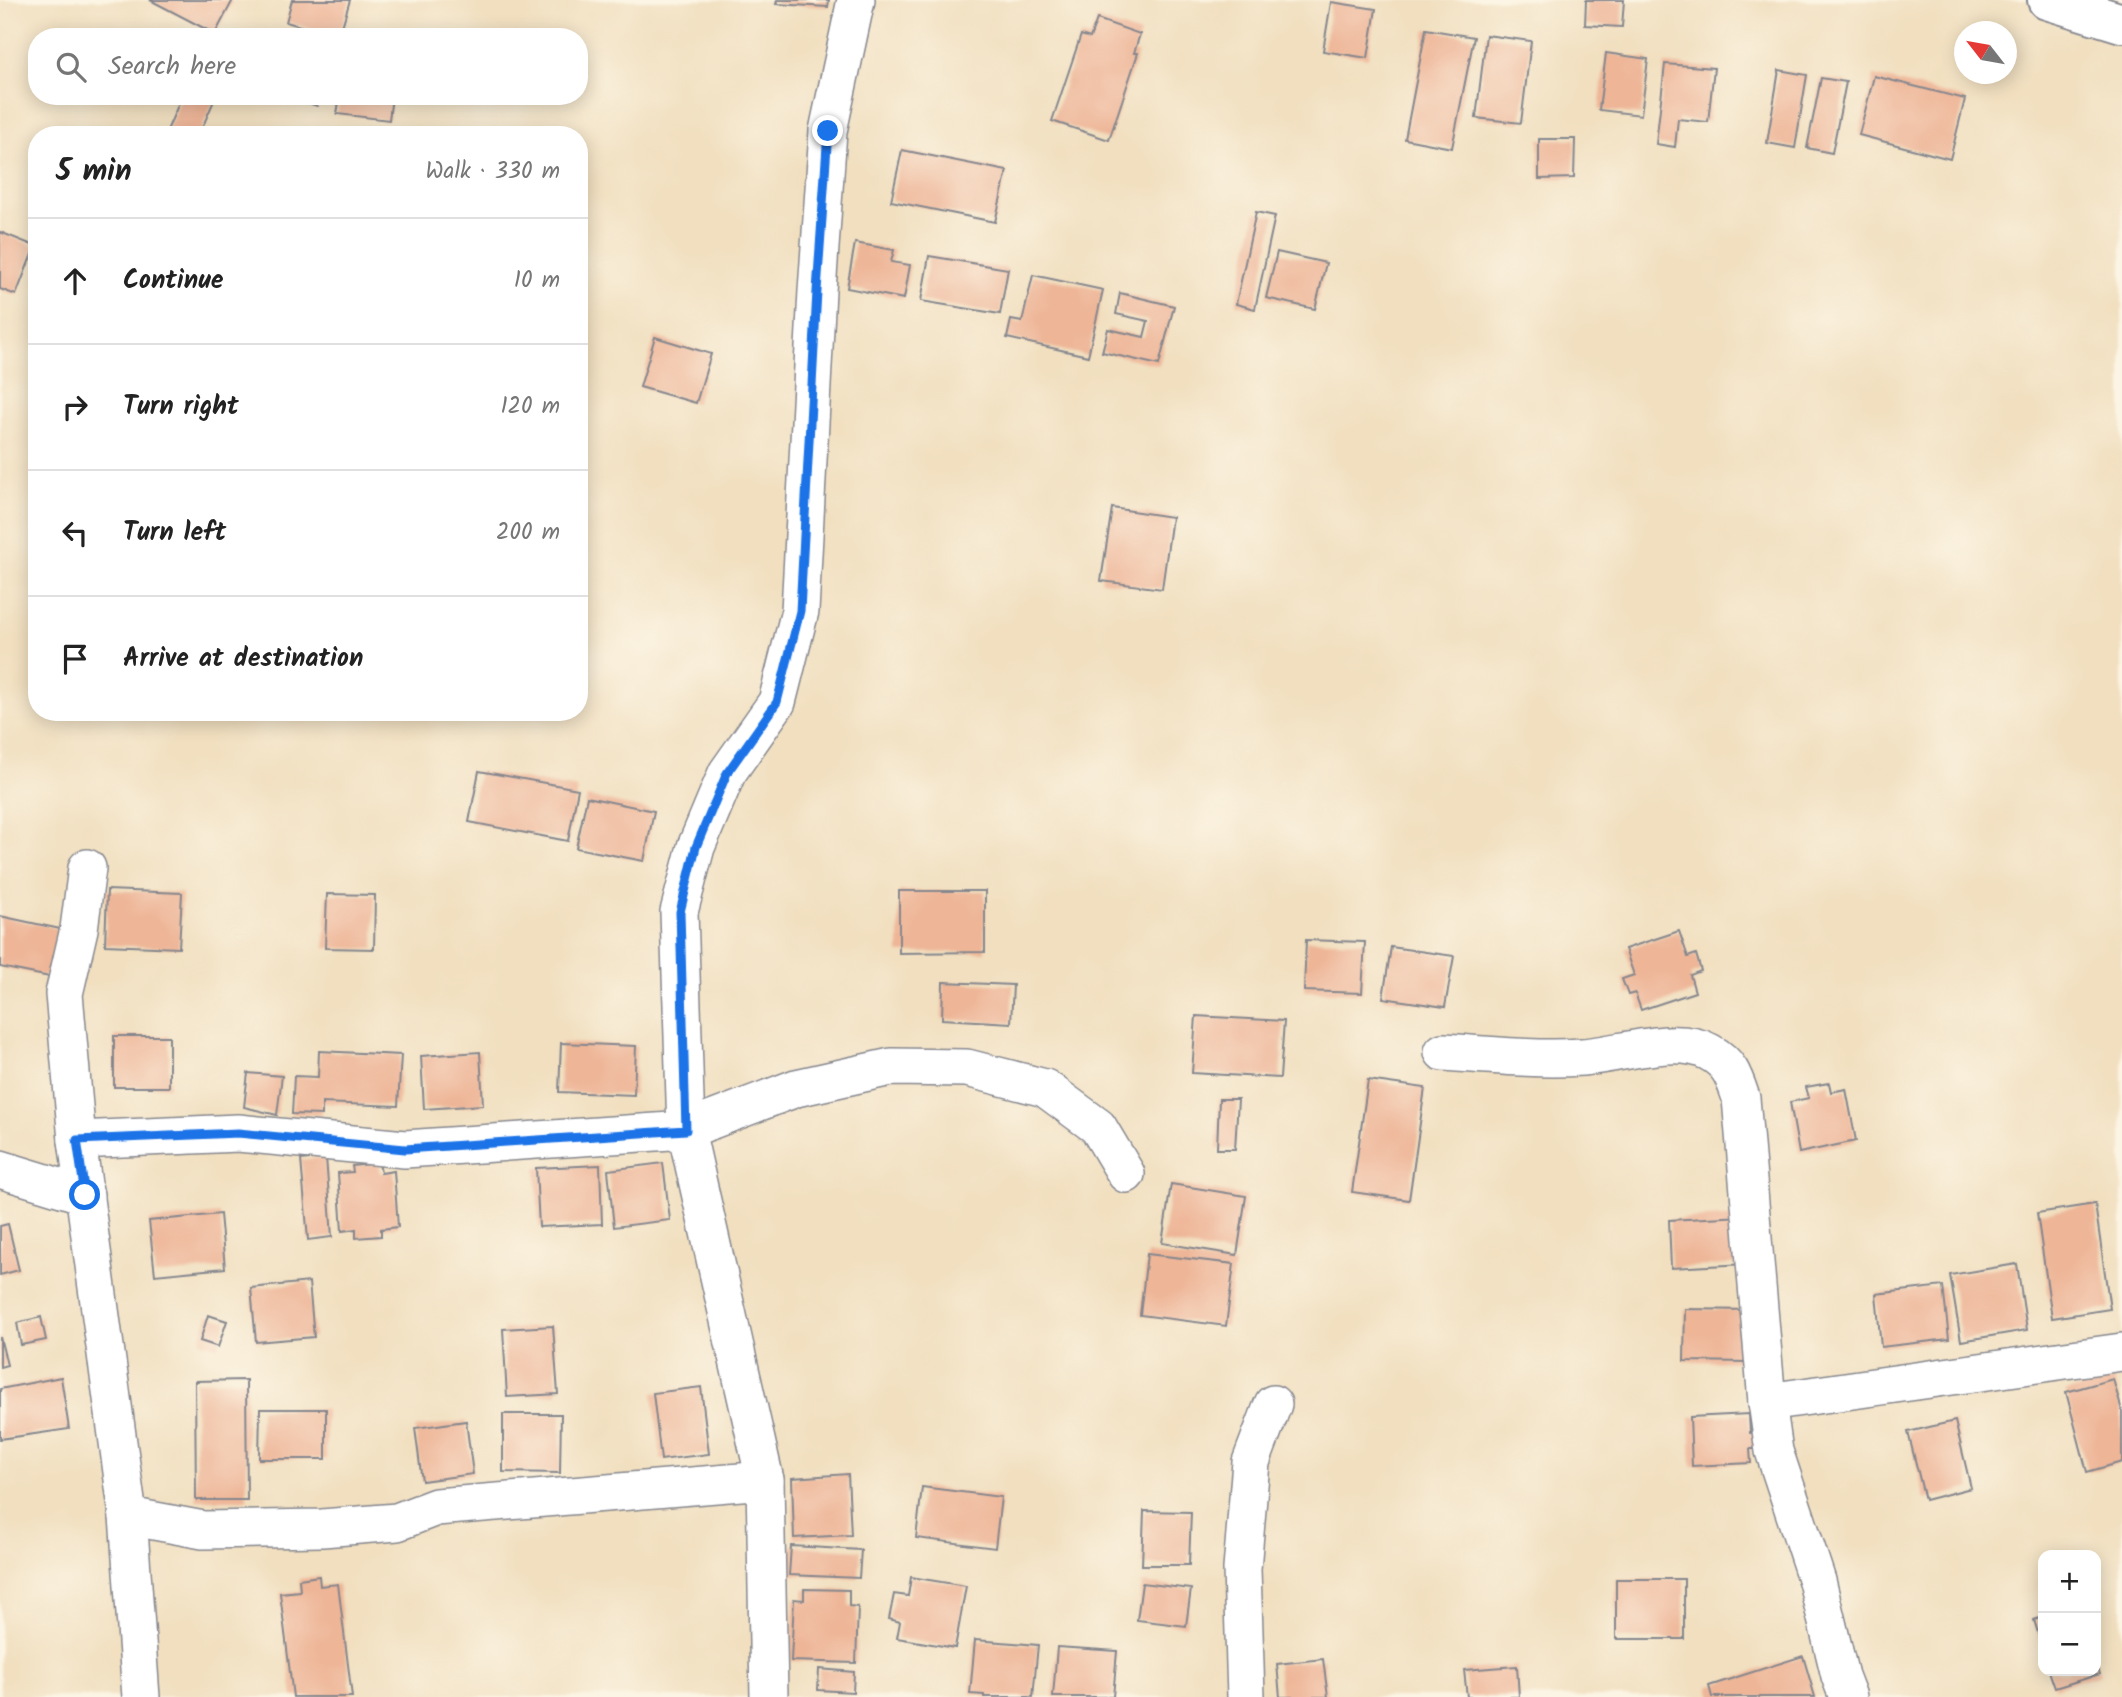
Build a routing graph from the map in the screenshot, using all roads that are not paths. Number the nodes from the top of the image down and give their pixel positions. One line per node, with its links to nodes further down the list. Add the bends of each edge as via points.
1 (856, 0): 6 (street, via 828,131 800,611 777,702 727,773 696,847 680,912)
2 (2047, 0): 3 (highway)
3 (2122, 23)
4 (87, 868): 7 (street, via 64,993)
5 (1443, 1052): 12 (street, via 1582,1057 1674,1044 1708,1051 1732,1070 1741,1098)
6 (686, 1130): 7 (street, via 405,1149 238,1133); 9 (street, via 796,1088 891,1067 967,1068 1045,1088 1098,1127); 14 (street)
7 (77, 1140): 10 (street)
8 (0, 1169): 10 (street)
9 (1126, 1174)
10 (85, 1195): 15 (street)
11 (2122, 1352): 12 (street)
12 (1767, 1402): 19 (street, via 1774,1451 1817,1581)
13 (1273, 1405): 18 (street, via 1251,1462 1242,1569)
14 (765, 1480): 15 (street, via 436,1507 397,1522 322,1528 203,1530); 17 (street)
15 (128, 1517): 16 (street)
16 (141, 1697)
17 (769, 1697)
18 (1246, 1697)
19 (1848, 1697)

